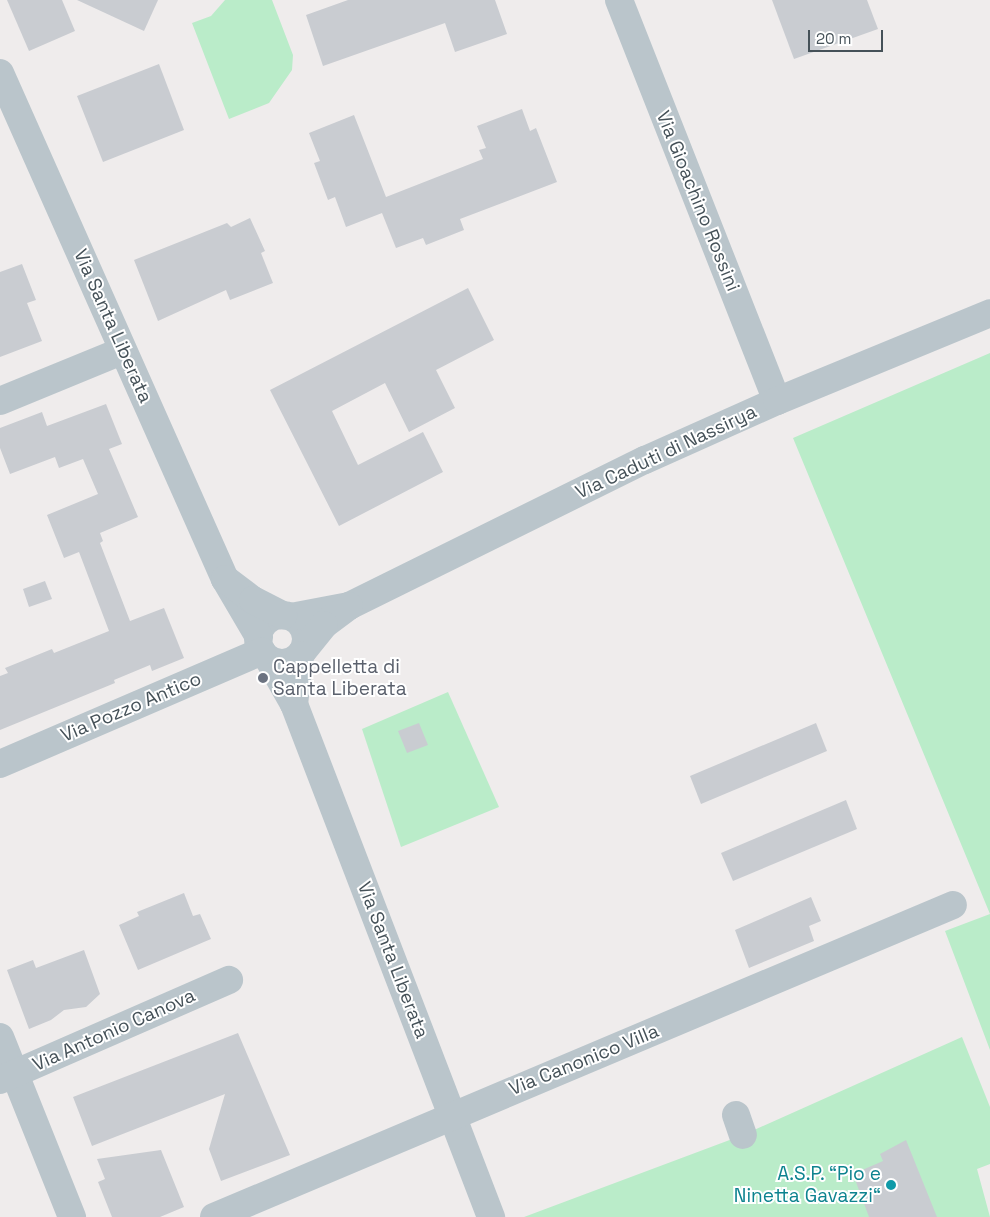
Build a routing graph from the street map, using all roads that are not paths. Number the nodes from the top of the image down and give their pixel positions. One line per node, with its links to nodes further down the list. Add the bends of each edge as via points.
1 (619, 0): 6 (street, Via Gioachino Rossini)
2 (4, 90): 4 (street, Via Santa Liberata)
3 (990, 313): 6 (street, Via Caduti di Nassirya)
4 (122, 351): 5 (street); 7 (street, Via Santa Liberata)
5 (0, 401)
6 (777, 401): 8 (street, Via Caduti di Nassirya, via 645,460)
7 (225, 579): 9 (street, Via Santa Liberata, via 253,600); 10 (street, Via Santa Liberata)
8 (349, 606): 9 (street); 11 (street, via 324,625)
9 (287, 616): 10 (street, via 268,620); 11 (street, via 298,622 306,636)
10 (263, 649): 11 (street, via 284,663); 12 (street, Via Santa Liberata); 13 (street, Via Pozzo Antico)
11 (301, 653): 12 (street, Via Santa Liberata)
12 (294, 704): 18 (street, Via Santa Liberata)
13 (0, 764)
14 (953, 905): 18 (street, Via Canonico Villa)
15 (229, 980): 17 (street, Via Antonio Canova)
16 (0, 1037): 17 (street)
17 (8, 1077): 19 (street)
18 (453, 1114): 20 (street, Via Canonico Villa); 21 (street, Via Santa Liberata)
19 (72, 1217)
20 (214, 1217)
21 (491, 1217)

